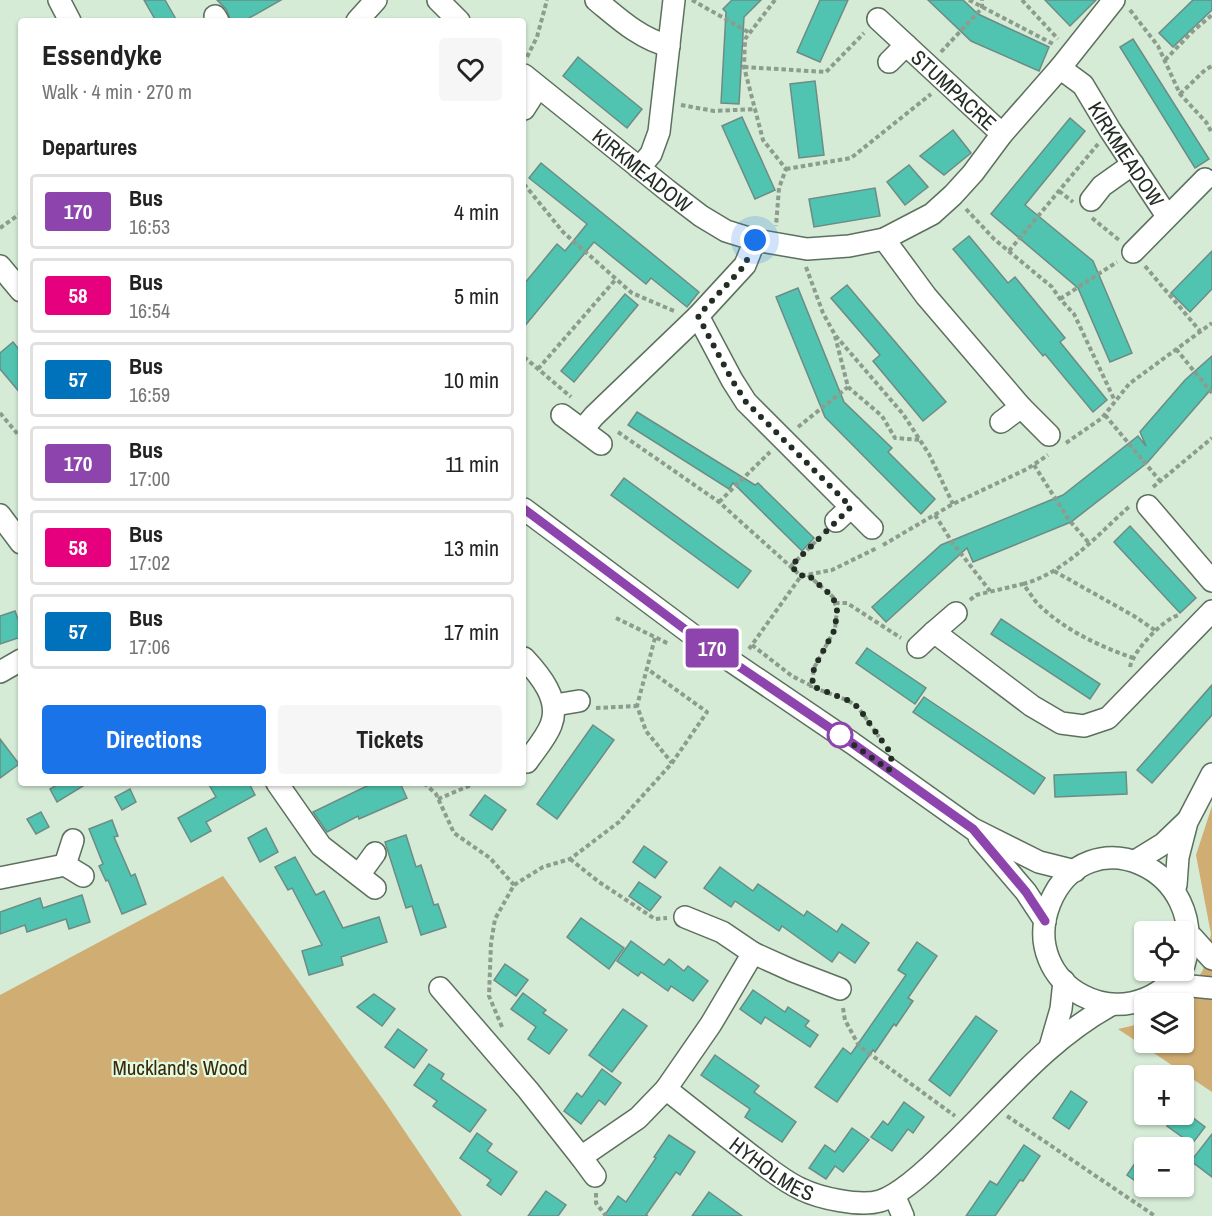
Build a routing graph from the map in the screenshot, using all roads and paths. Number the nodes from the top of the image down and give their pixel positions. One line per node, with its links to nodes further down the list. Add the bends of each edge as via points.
1 (59, 0): 15 (street)
2 (376, 0): 16 (street)
3 (438, 0): 17 (street)
4 (547, 0): 22 (path, via 537,37)
5 (596, 0): 21 (street, via 634,31)
6 (674, 0): 21 (street)
7 (692, 0): 19 (path)
8 (775, 0): 19 (path)
9 (969, 0): 13 (path)
10 (982, 0): 13 (path)
11 (1022, 0): 23 (path)
12 (1122, 5): 23 (street, KIRKMEADOW); 24 (path, via 1158,46)
13 (982, 8): 23 (path); 26 (path)
14 (1212, 15): 24 (path)
15 (68, 18)
16 (360, 18)
17 (456, 18)
18 (878, 20): 20 (street, STUMPACRE); 28 (path, via 826,72)
19 (750, 33): 28 (path, via 745,39)
20 (906, 45): 25 (street, STUMPACRE); 26 (street, STUMPACRE)
21 (669, 46): 33 (street)
22 (526, 58)
23 (1066, 60): 35 (street, KIRKMEADOW); 37 (street, KIRKMEADOW)
24 (1165, 60): 31 (path)
25 (889, 62)
26 (928, 66): 30 (street, STUMPACRE)
27 (1212, 66): 31 (path)
28 (744, 67): 34 (path)
29 (531, 81): 32 (street, KIRKMEADOW); 39 (street, KIRKMEADOW)
30 (945, 81): 37 (street, STUMPACRE); 40 (path, via 851,158)
31 (1180, 94): 36 (path)
32 (526, 101)
33 (663, 102): 34 (path, via 714,111); 39 (street, via 651,154)
34 (756, 109): 40 (path, via 763,140)
35 (1110, 130): 38 (street, KIRKMEADOW); 43 (path)
36 (1212, 133)
37 (1002, 134): 44 (street, KIRKMEADOW)
38 (1133, 164): 45 (street, via 1102,186); 47 (street, KIRKMEADOW)
39 (639, 168): 50 (street, KIRKMEADOW, via 726,231)
40 (786, 169): 50 (path)
41 (1205, 179): 47 (street, KIRKMEADOW)
42 (526, 186): 55 (path, via 563,232)
43 (1059, 191): 45 (path); 52 (path)
44 (953, 195): 49 (street, KIRKMEADOW, via 932,214); 52 (path)
45 (1085, 207): 53 (path)
46 (18, 215): 48 (path)
47 (1167, 216): 53 (street, KIRKMEADOW)
48 (0, 228)
49 (884, 240): 51 (street, KIRKMEADOW); 68 (street, via 926,296)
50 (765, 242): 51 (street, KIRKMEADOW); 58 (street)
51 (807, 249): 61 (path, via 808,275)
52 (1009, 251): 57 (path, via 1052,287)
53 (1133, 252): 57 (path); 60 (path)
54 (0, 266): 56 (street)
55 (616, 279): 58 (path, via 632,293); 64 (path)
56 (18, 287)
57 (1060, 299): 67 (path, via 1074,314)
58 (694, 320): 73 (street); 75 (street, via 746,402)
59 (1212, 323): 60 (path)
60 (1200, 331): 62 (path)
61 (835, 335): 65 (path); 77 (path)
62 (1176, 349): 66 (path); 67 (path, via 1129,384)
63 (526, 359): 64 (path)
64 (538, 369): 73 (path)
65 (848, 387): 75 (path); 77 (path, via 882,417 895,438)
66 (1212, 393)
67 (1115, 401): 71 (path)
68 (1021, 407): 72 (street); 79 (street)
69 (0, 413): 74 (path)
70 (562, 415): 73 (street)
71 (1105, 415): 79 (path); 81 (path)
72 (1001, 422)
73 (589, 423): 78 (street); 83 (path)
74 (18, 434)
75 (783, 438): 83 (path); 86 (street)
76 (1212, 438): 81 (path)
77 (921, 440): 84 (path)
78 (601, 444)
79 (1052, 446): 80 (path)
80 (1034, 465): 84 (path); 89 (path, via 1069,520)
81 (1160, 481): 82 (path)
82 (1147, 500): 89 (path, via 1132,505); 94 (street)
83 (719, 502): 90 (path)
84 (953, 504): 87 (path)
85 (526, 510): 122 (street, via 694,636)
86 (844, 514): 88 (street); 90 (path)
87 (935, 515): 92 (path, via 889,543 832,570); 96 (path)
88 (872, 528)
89 (1089, 543): 91 (path)
90 (791, 566): 93 (path)
91 (1053, 571): 95 (path); 100 (path)
92 (807, 574): 93 (path); 97 (path)
93 (801, 576): 109 (path, via 751,647)
94 (1212, 582)
95 (1023, 584): 96 (path); 104 (path, via 1038,605 1073,631)
96 (990, 591): 99 (path, via 976,595)
97 (835, 603): 103 (path, via 847,603); 109 (path, via 835,629 814,668)
98 (1212, 611): 101 (street, via 1108,718 1084,726 1061,723 1032,706)
99 (956, 613): 101 (street)
100 (1156, 631)
101 (934, 632): 103 (street)
102 (655, 638): 107 (path)
103 (918, 647)
104 (1133, 658)
105 (526, 660): 111 (street)
106 (18, 662): 108 (street)
107 (646, 668): 112 (path); 115 (path, via 707,712)
108 (0, 672)
109 (812, 686): 113 (path, via 858,707)
110 (579, 701): 111 (street); 112 (path, via 597,709)
111 (555, 705): 114 (street, via 551,725)
112 (637, 706): 115 (path, via 646,731)
113 (880, 740)
114 (527, 762)
115 (672, 763): 125 (path, via 619,822)
116 (1212, 774): 121 (street)
117 (280, 786): 124 (street, via 321,846 367,881)
118 (427, 786): 120 (path)
119 (469, 786): 120 (path)
120 (438, 799): 131 (path, via 454,833 490,858)
121 (1186, 822): 126 (street); 132 (street)
122 (973, 829): 128 (street, via 1039,862); 134 (street)
123 (73, 840): 127 (street)
124 (375, 852)
125 (570, 859): 131 (path, via 543,867); 133 (path, via 655,919)
126 (1137, 860): 128 (street, via 1116,858); 132 (street, via 1159,869)
127 (65, 865): 129 (street); 130 (street)
128 (1076, 871): 134 (street, via 1061,885)
129 (83, 876)
130 (0, 878)
131 (514, 885): 146 (path, via 495,919 491,943 489,996)
132 (1176, 885): 135 (street, via 1186,901)
133 (685, 916): 137 (street, via 722,932)
134 (1045, 921): 139 (street, via 1045,943)
135 (1191, 921)
136 (1194, 939): 138 (street)
137 (753, 953): 143 (street); 148 (street)
138 (1212, 959)
139 (1064, 981): 145 (street, via 1077,993); 147 (street)
140 (1171, 981): 145 (street, via 1153,997)
141 (1189, 981): 142 (street)
142 (1212, 988)
143 (840, 989): 150 (path, via 845,1020 859,1046)
144 (451, 994): 151 (street)
145 (1111, 1005): 147 (street, HYHOLMES)
146 (502, 1028)
147 (1050, 1047): 149 (street, HYHOLMES)
148 (666, 1089): 151 (street, via 638,1119); 153 (street, HYHOLMES, via 732,1142 801,1189 862,1203 880,1202)
149 (992, 1105): 150 (street, HYHOLMES); 155 (path)
150 (970, 1127): 153 (street, HYHOLMES)
151 (581, 1157): 152 (street)
152 (596, 1176)
153 (894, 1195): 154 (street)
154 (903, 1216)
155 (1155, 1216)

